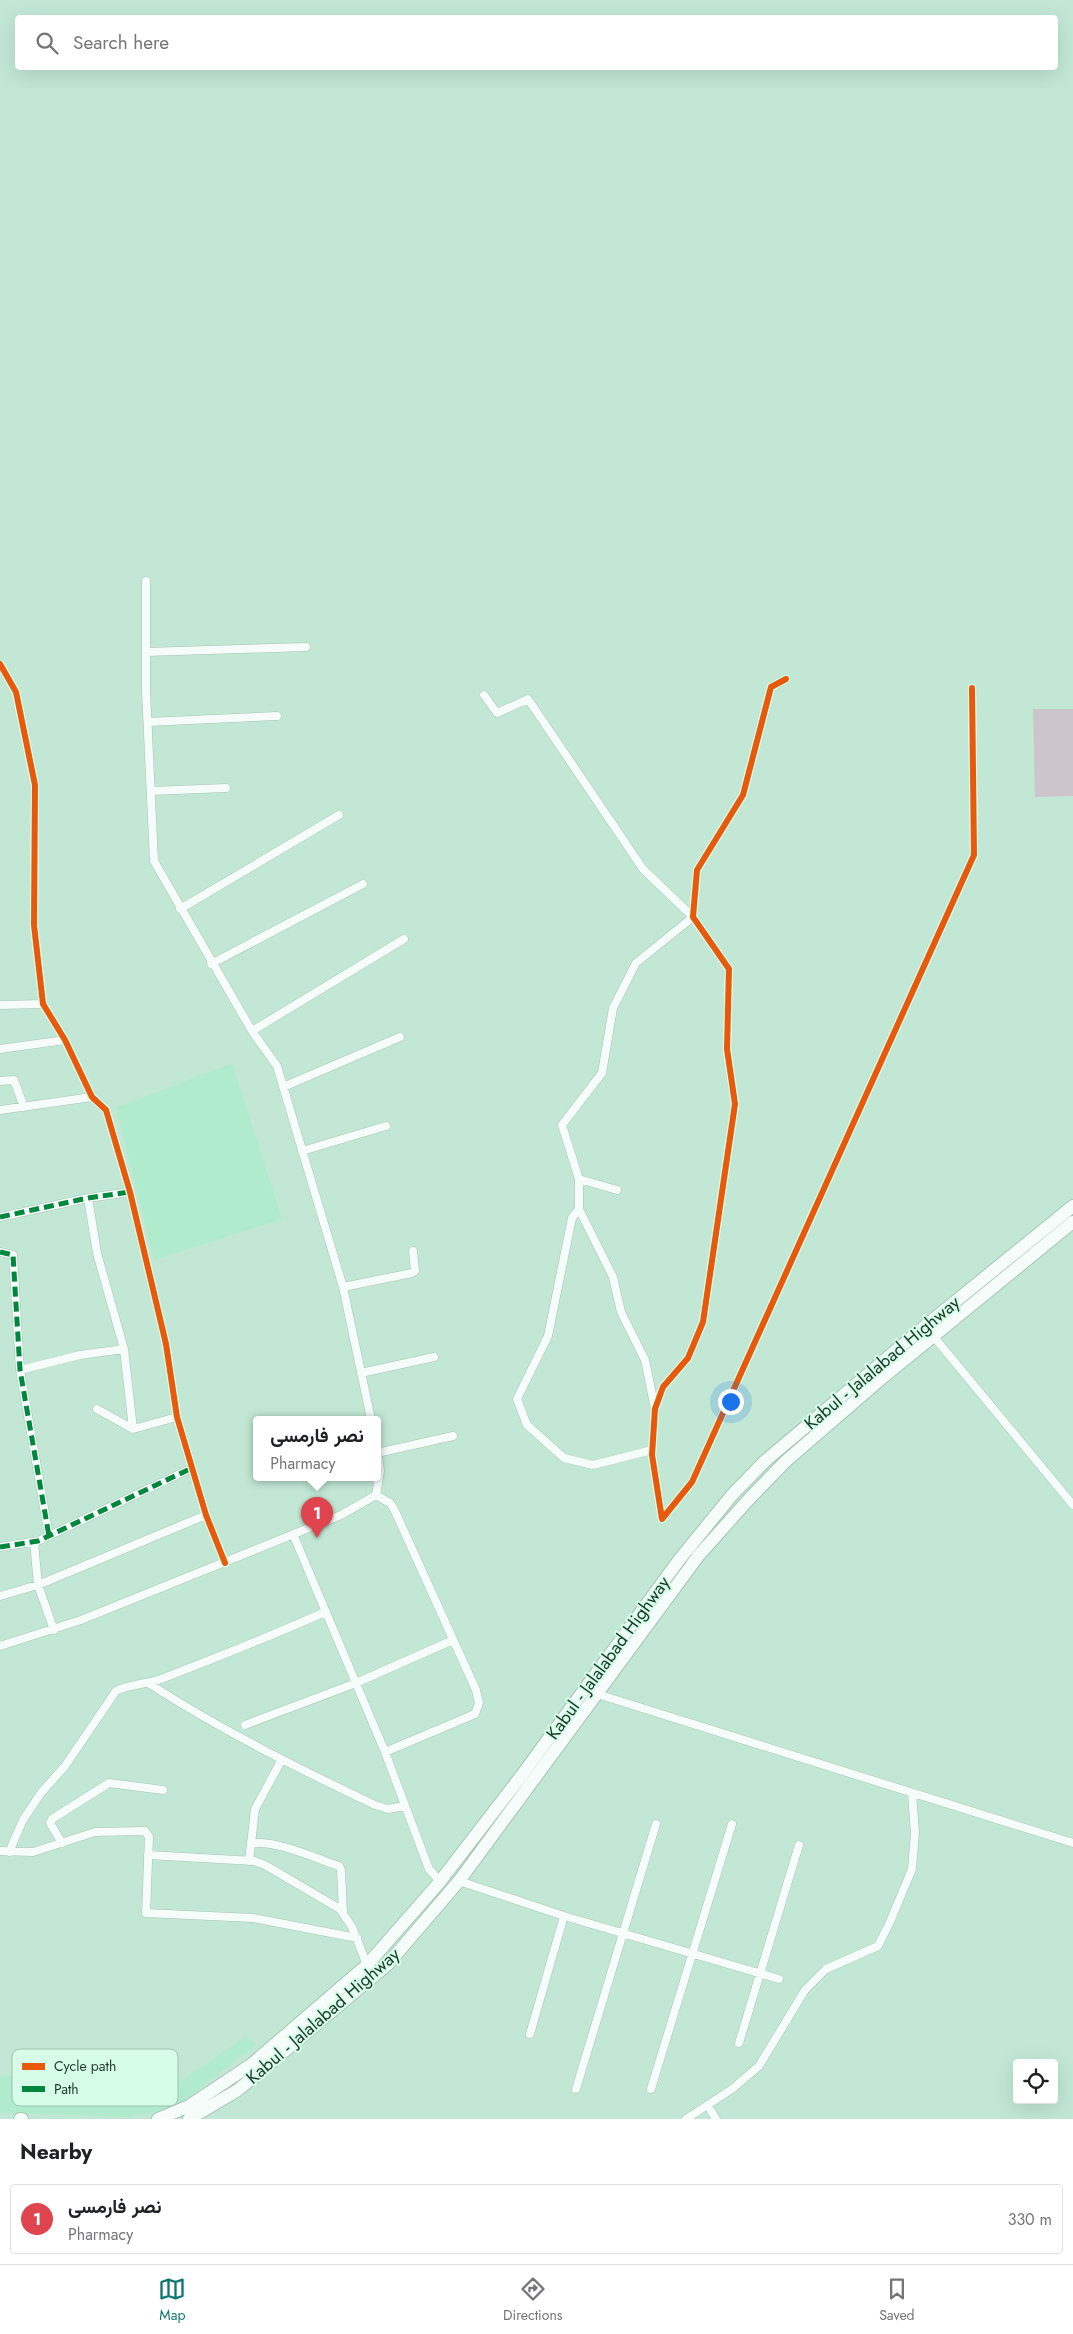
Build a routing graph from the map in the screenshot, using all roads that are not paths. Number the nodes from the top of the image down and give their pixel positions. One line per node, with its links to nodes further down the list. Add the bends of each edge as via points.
1 (146, 581): 3 (street)
2 (306, 647): 3 (street)
3 (146, 652): 9 (street)
4 (0, 664): 18 (street, via 16,692 35,785 34,925)
5 (786, 679): 15 (street, via 771,687 743,795 697,870)
6 (972, 688): 54 (street, via 974,855 692,1482 662,1519)
7 (484, 695): 15 (street, via 497,713 528,699 643,869)
8 (277, 716): 9 (street)
9 (148, 722): 11 (street)
10 (226, 788): 11 (street)
11 (151, 791): 14 (street, via 154,861)
12 (339, 814): 14 (street)
13 (363, 884): 17 (street)
14 (180, 908): 17 (street)
15 (693, 917): 31 (street, via 636,963 612,1008 602,1073 562,1125); 48 (street, via 729,969 727,1049 735,1104 703,1322 688,1358 663,1387)
16 (404, 939): 20 (street)
17 (212, 964): 20 (street)
18 (43, 1004): 19 (street); 22 (street)
19 (0, 1005)
20 (252, 1031): 25 (street, via 277,1066)
21 (400, 1037): 25 (street)
22 (65, 1040): 23 (street); 26 (street)
23 (0, 1049)
24 (0, 1081): 27 (street, via 14,1080)
25 (283, 1087): 30 (street)
26 (92, 1097): 27 (street); 33 (street, via 106,1110)
27 (24, 1107): 28 (street)
28 (0, 1110)
29 (386, 1126): 30 (street)
30 (302, 1151): 41 (street)
31 (579, 1179): 32 (street); 36 (street)
32 (617, 1190)
33 (130, 1192): 34 (street); 50 (street, via 166,1344)
34 (88, 1198): 37 (street); 43 (street, via 97,1253)
35 (1073, 1206): 73 (highway, Kabul - Jalalabad Highway, via 910,1338 748,1478 679,1560)
36 (579, 1209): 48 (street, via 613,1277 621,1312 645,1360); 54 (street, via 572,1218 548,1336 517,1399 527,1425 564,1458 592,1465)
37 (0, 1217)
38 (1073, 1222): 42 (highway, Kabul - Jalalabad Highway)
39 (414, 1251): 41 (street, via 412,1273)
40 (0, 1252): 45 (street, via 13,1255)
41 (343, 1288): 46 (street)
42 (934, 1337): 58 (street); 73 (highway, Kabul - Jalalabad Highway, via 786,1461 750,1498 700,1554)
43 (124, 1349): 45 (street, via 80,1355); 51 (street)
44 (434, 1357): 46 (street)
45 (20, 1370): 61 (street)
46 (361, 1373): 49 (street)
47 (97, 1409): 51 (street)
48 (655, 1409): 54 (street)
49 (369, 1416)
50 (177, 1418): 51 (street); 55 (street)
51 (133, 1429)
52 (453, 1436): 53 (street)
53 (381, 1450)
54 (652, 1450)
55 (192, 1468): 59 (street); 61 (street)
56 (378, 1481): 57 (street)
57 (376, 1495): 60 (street, via 341,1515); 69 (street, via 394,1509)
58 (1073, 1505)
59 (206, 1515): 64 (street); 65 (street)
60 (293, 1534): 64 (street); 67 (street)
61 (49, 1536): 62 (street)
62 (34, 1542): 63 (street); 65 (street)
63 (0, 1547)
64 (225, 1562): 68 (street)
65 (38, 1585): 66 (street); 68 (street)
66 (0, 1596)
67 (326, 1612): 71 (street); 72 (street)
68 (54, 1630): 70 (street)
69 (453, 1640): 71 (street); 75 (street, via 476,1690 477,1711)
70 (0, 1646)
71 (356, 1683): 74 (street); 75 (street)
72 (148, 1684): 76 (street); 87 (street, via 116,1691 23,1820)
73 (590, 1691): 78 (street); 90 (highway, Kabul - Jalalabad Highway); 91 (highway, Kabul - Jalalabad Highway)
74 (246, 1725)
75 (385, 1752): 79 (street)
76 (281, 1761): 79 (street, via 375,1805 388,1809); 84 (street, via 255,1808)
77 (163, 1790): 82 (street, via 104,1784 52,1819 50,1824)
78 (912, 1794): 83 (street); 104 (street, via 915,1833 912,1869 878,1946 826,1969 805,1990 759,2066)
79 (405, 1806): 91 (street)
80 (656, 1824): 94 (street)
81 (732, 1824): 96 (street)
82 (62, 1843): 87 (street, via 33,1852); 88 (street, via 95,1832 146,1831)
83 (1073, 1843)
84 (251, 1844): 89 (street); 92 (street, via 259,1842 289,1848 339,1866)
85 (799, 1844): 98 (street)
86 (0, 1851): 87 (street)
87 (9, 1852)
88 (148, 1854): 89 (street); 95 (street, via 146,1912 253,1918)
89 (249, 1861): 92 (street, via 265,1865)
90 (459, 1881): 93 (street); 106 (highway, Kabul - Jalalabad Highway, via 387,1965 238,2090)
91 (438, 1884): 97 (highway, Kabul - Jalalabad Highway)
92 (343, 1912): 95 (street)
93 (564, 1916): 94 (street); 100 (street)
94 (623, 1932): 96 (street); 102 (street)
95 (357, 1938): 97 (street)
96 (691, 1952): 98 (street); 103 (street)
97 (367, 1965): 105 (highway, Kabul - Jalalabad Highway, via 252,2064 189,2106)
98 (760, 1973): 99 (street); 101 (street)
99 (779, 1979)
100 (530, 2034)
101 (739, 2043)
102 (576, 2089)
103 (651, 2089)
104 (708, 2106): 107 (street); 108 (street)
105 (158, 2119)
106 (189, 2119)
107 (686, 2119)
108 (716, 2119)

